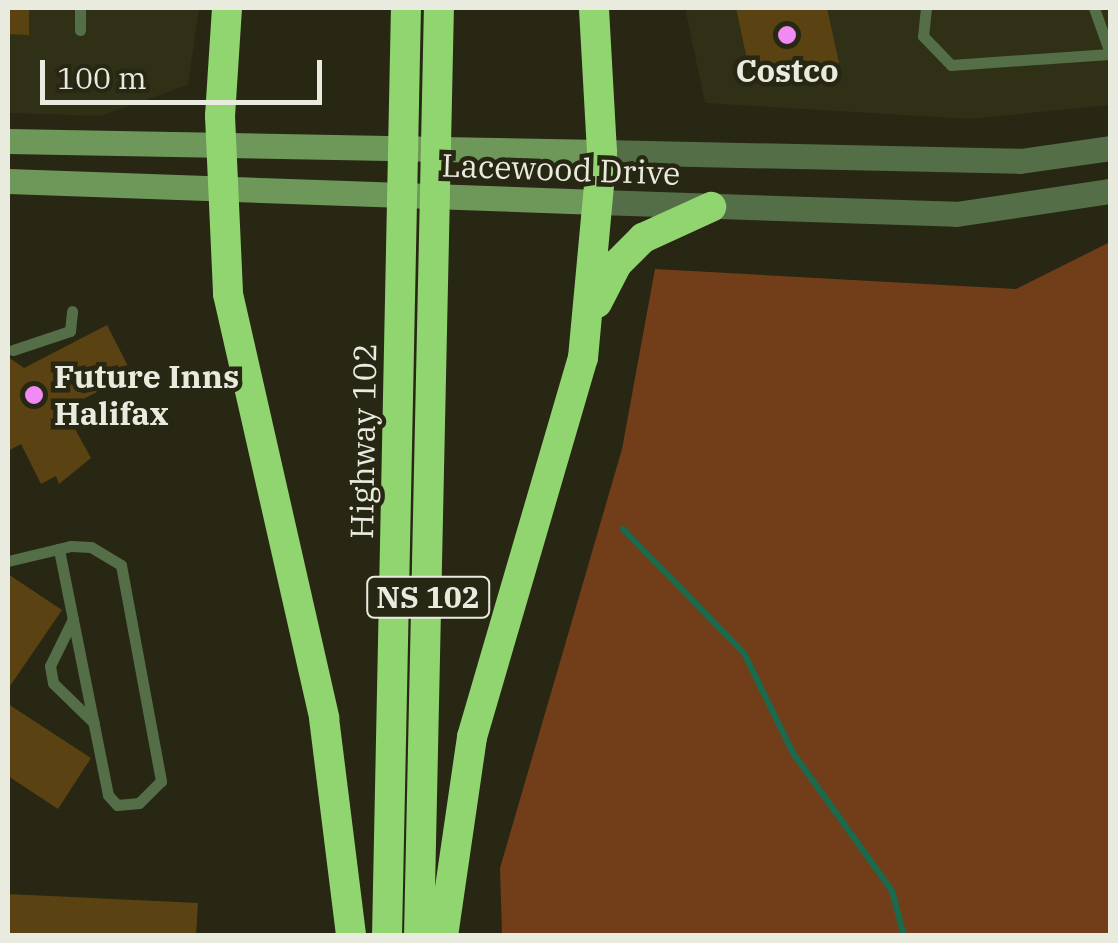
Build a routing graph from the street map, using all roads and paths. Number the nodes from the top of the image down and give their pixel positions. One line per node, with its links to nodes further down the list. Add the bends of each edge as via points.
1 (80, 8): 8 (lane)
2 (227, 8): 11 (highway)
3 (406, 8): 27 (highway, Highway 102 / NS 102)
4 (439, 8): 28 (highway, Highway 102 / NS 102)
5 (594, 8): 13 (highway)
6 (926, 8): 9 (lane, via 923,36 951,65)
7 (1094, 8): 9 (lane)
8 (80, 30)
9 (1110, 53)
10 (8, 142): 11 (main road, Lacewood Drive)
11 (220, 143): 13 (main road, Lacewood Drive); 15 (highway)
12 (1110, 148): 13 (street, Lacewood Drive, via 1020,161)
13 (602, 152): 17 (highway)
14 (8, 181): 15 (main road, Lacewood Drive)
15 (221, 189): 17 (main road, Lacewood Drive); 26 (highway, via 231,311 324,718)
16 (1110, 191): 18 (street, Lacewood Drive, via 956,214)
17 (598, 202): 18 (street, Lacewood Drive); 20 (highway)
18 (711, 207): 20 (highway, via 643,238 617,264)
19 (72, 311): 21 (lane, via 70,331)
20 (588, 319): 29 (highway, via 472,737)
21 (13, 350)
22 (59, 549): 23 (lane); 24 (lane); 25 (lane, via 92,546 121,565 161,780 152,796 127,806 108,795)
23 (8, 561)
24 (73, 618): 25 (lane); 25 (lane, via 50,666 52,683)
25 (94, 723)
26 (350, 936)
27 (386, 936)
28 (419, 936)
29 (443, 936)

